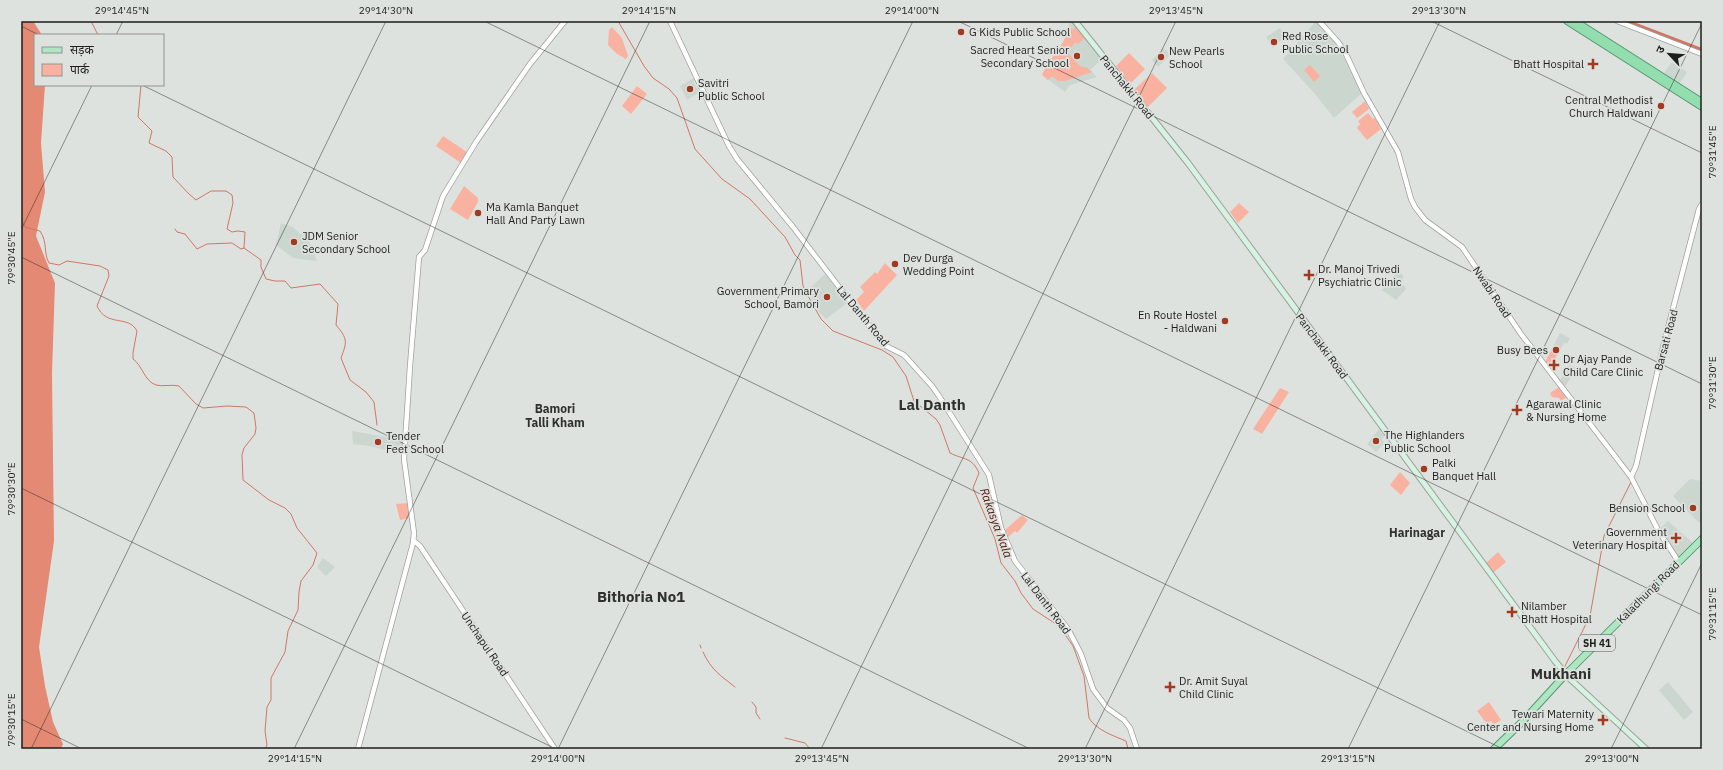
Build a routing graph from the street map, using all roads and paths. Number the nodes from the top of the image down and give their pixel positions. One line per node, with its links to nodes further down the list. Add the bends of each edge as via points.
1 (565, 21): 15 (street, via 530,64 476,142 443,196 425,250 419,257 404,459)
2 (670, 21): 22 (street, Lal Danth Road, via 737,158 886,346 904,355 939,396 989,476 1001,528 1015,561 1068,629 1081,654 1093,689 1107,708 1127,724)
3 (1074, 21): 18 (main road, Panchakki Road, via 1180,152)
4 (1319, 21): 13 (street, Nwabi Road, via 1345,52 1398,152 1415,207 1425,220 1462,247 1521,334)
5 (1567, 21): 9 (highway)
6 (1575, 21): 9 (highway)
7 (1617, 21): 8 (street)
8 (1702, 54)
9 (1624, 55): 10 (highway); 11 (highway)
10 (1702, 102)
11 (1702, 107)
12 (1702, 204): 13 (street, Barsati Road, via 1664,343 1636,466)
13 (1631, 477): 17 (street, Nwabi Road, via 1658,530)
14 (1702, 539): 17 (main road, Kaladhungi Road / SH 41)
15 (413, 540): 20 (street); 21 (street, Unchapul Road, via 420,546)
16 (1702, 544): 17 (main road, Kaladhungi Road / SH 41)
17 (1679, 562): 18 (main road, Kaladhungi Road / SH 41)
18 (1567, 675): 19 (main road, Kaladhungi Road / SH 41); 25 (main road, Panchakki Road)
19 (1514, 732): 23 (main road, Kaladhungi Road / SH 41); 24 (main road, Kaladhungi Road / SH 41)
20 (358, 749)
21 (555, 749)
22 (1137, 749)
23 (1494, 749)
24 (1499, 749)
25 (1646, 749)

